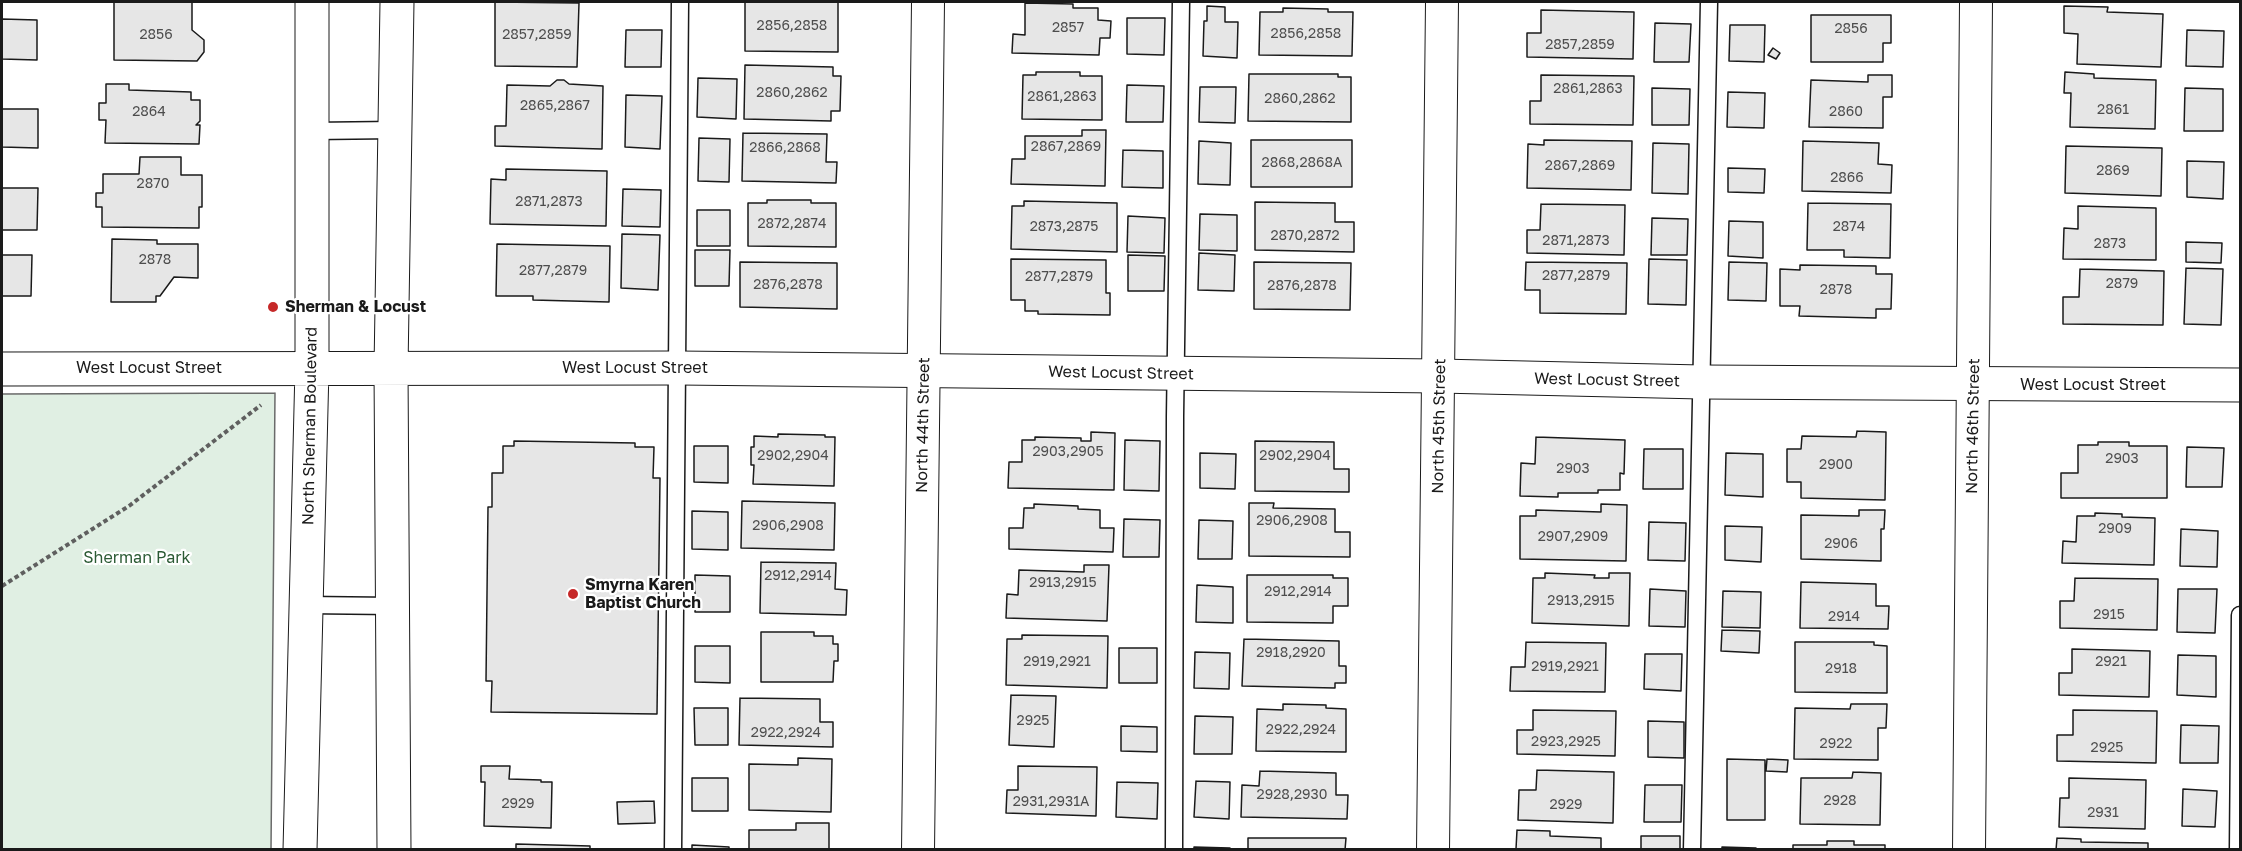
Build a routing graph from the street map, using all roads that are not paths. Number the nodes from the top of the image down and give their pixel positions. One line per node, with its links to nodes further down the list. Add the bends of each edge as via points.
1 (312, 2): 10 (street, North Sherman Boulevard)
2 (397, 2): 9 (street)
3 (680, 2): 13 (lane)
4 (928, 2): 15 (street, North 44th Street)
5 (1181, 2): 16 (lane)
6 (1442, 2): 17 (street, North 45th Street)
7 (1709, 2): 18 (lane)
8 (1976, 2): 19 (street, North 46th Street)
9 (395, 130): 10 (lane); 12 (street)
10 (312, 131): 11 (street, North Sherman Boulevard)
11 (312, 368): 12 (street, West Locust Street); 14 (street, West Locust Street); 21 (street, North Sherman Boulevard)
12 (391, 368): 13 (street, West Locust Street); 22 (street)
13 (678, 368): 15 (street, West Locust Street); 26 (lane)
14 (2, 369)
15 (923, 372): 16 (street, West Locust Street); 27 (street, North 44th Street)
16 (1175, 374): 17 (street, West Locust Street); 28 (lane)
17 (1439, 376): 18 (street, West Locust Street); 29 (street, North 45th Street)
18 (1701, 382): 19 (street, West Locust Street); 30 (lane)
19 (1974, 384): 20 (street, West Locust Street); 31 (street, North 46th Street)
20 (2241, 385)
21 (306, 605): 22 (lane); 24 (street, North Sherman Boulevard)
22 (393, 606): 25 (street)
23 (2241, 615): 32 (lane)
24 (300, 849)
25 (394, 849)
26 (673, 849)
27 (918, 849)
28 (1174, 849)
29 (1433, 849)
30 (1692, 849)
31 (1969, 849)
32 (2238, 849)

